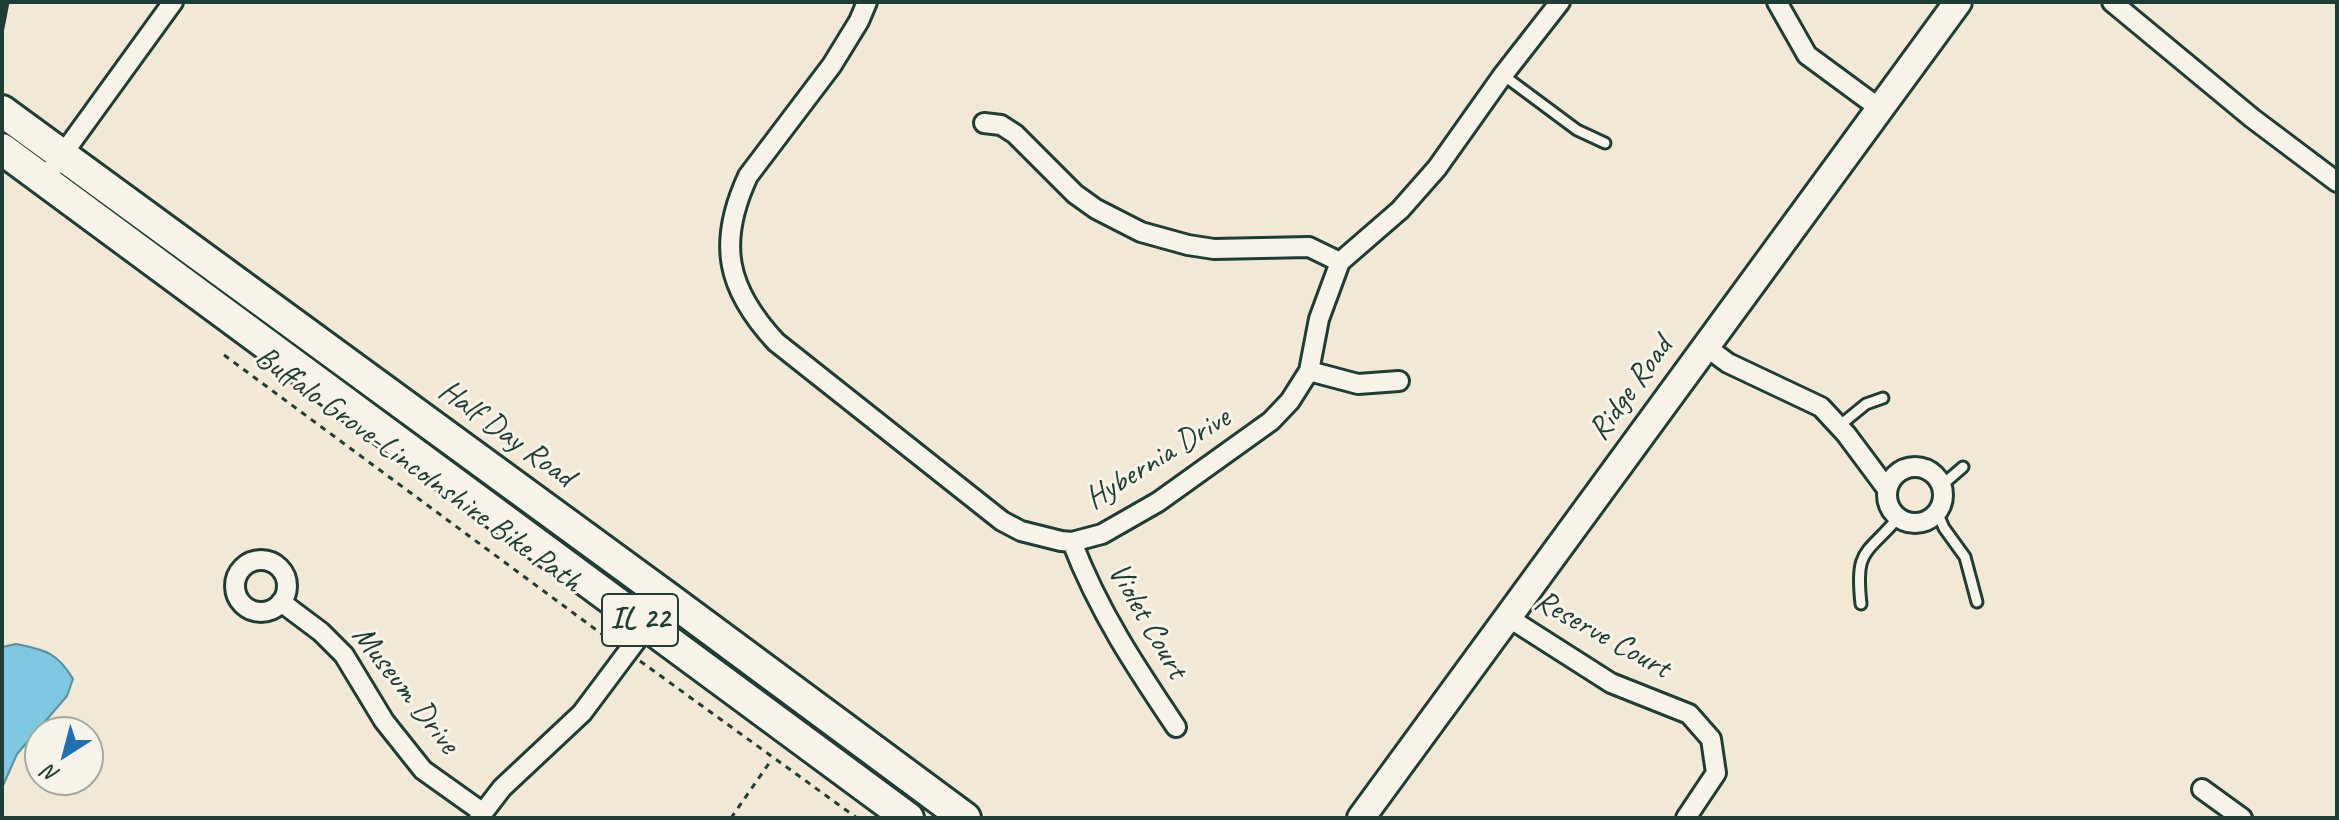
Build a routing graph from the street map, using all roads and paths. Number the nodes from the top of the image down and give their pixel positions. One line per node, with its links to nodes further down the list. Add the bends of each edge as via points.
1 (173, 2): 13 (street)
2 (867, 2): 28 (street, Hybernia Drive, via 832,65 748,176 732,218 730,258 742,297 776,342 1002,521 1021,531)
3 (1560, 2): 7 (street, Hybernia Drive)
4 (1777, 2): 8 (street, via 1807,55)
5 (1958, 2): 8 (street, Ridge Road)
6 (2112, 2): 15 (street)
7 (1503, 75): 11 (lane, via 1577,130); 16 (street, Hybernia Drive, via 1437,168 1400,210)
8 (1879, 108): 17 (street, Ridge Road)
9 (2, 111): 13 (main road, Half Day Road / IL 22)
10 (984, 123): 16 (street, via 1015,134 1075,194 1141,232 1214,249 1309,247)
11 (1605, 143)
12 (2, 149): 14 (main road, IL 22)
13 (62, 156): 14 (street); 29 (main road, Half Day Road / IL 22)
14 (44, 180): 34 (main road, IL 22)
15 (2337, 182)
16 (1340, 262): 19 (street, Hybernia Drive, via 1319,319)
17 (1705, 346): 22 (street, via 1728,363 1821,407); 33 (street, Ridge Road)
18 (224, 355): 35 (path, Buffalo Grove-Lincolnshire Bike Path)
19 (1309, 371): 20 (street, via 1358,384); 28 (street, Hybernia Drive, via 1271,421 1124,524)
20 (1399, 381)
21 (1883, 398): 22 (lane, via 1866,404)
22 (1839, 426): 25 (street)
23 (1963, 467): 24 (lane)
24 (1941, 486): 25 (street, via 1930,472 1913,467 1897,474); 26 (street)
25 (1887, 489): 27 (street, via 1888,505)
26 (1937, 512): 27 (street, via 1923,522); 31 (lane, via 1965,557)
27 (1898, 518): 32 (lane, via 1863,554 1858,572)
28 (1072, 542): 36 (street, Violet Court, via 1122,648)
29 (668, 598): 34 (street); 43 (main road, Half Day Road / IL 22)
30 (281, 602): 39 (street, Museum Drive, via 344,655 384,721 423,770)
31 (1977, 602)
32 (1861, 604)
33 (1506, 616): 44 (street, Ridge Road); 45 (street, Reserve Court, via 1611,683 1689,714 1711,739 1716,773)
34 (648, 626): 35 (street); 42 (main road, IL 22)
35 (628, 653): 37 (path, Buffalo Grove-Lincolnshire Bike Path); 39 (street, via 582,713)
36 (1176, 727)
37 (773, 758): 40 (path); 41 (path, Buffalo Grove-Lincolnshire Bike Path)
38 (2202, 789): 46 (street)
39 (480, 815)
40 (731, 818)
41 (857, 818)
42 (908, 818)
43 (965, 818)
44 (1361, 818)
45 (1686, 818)
46 (2242, 818)

